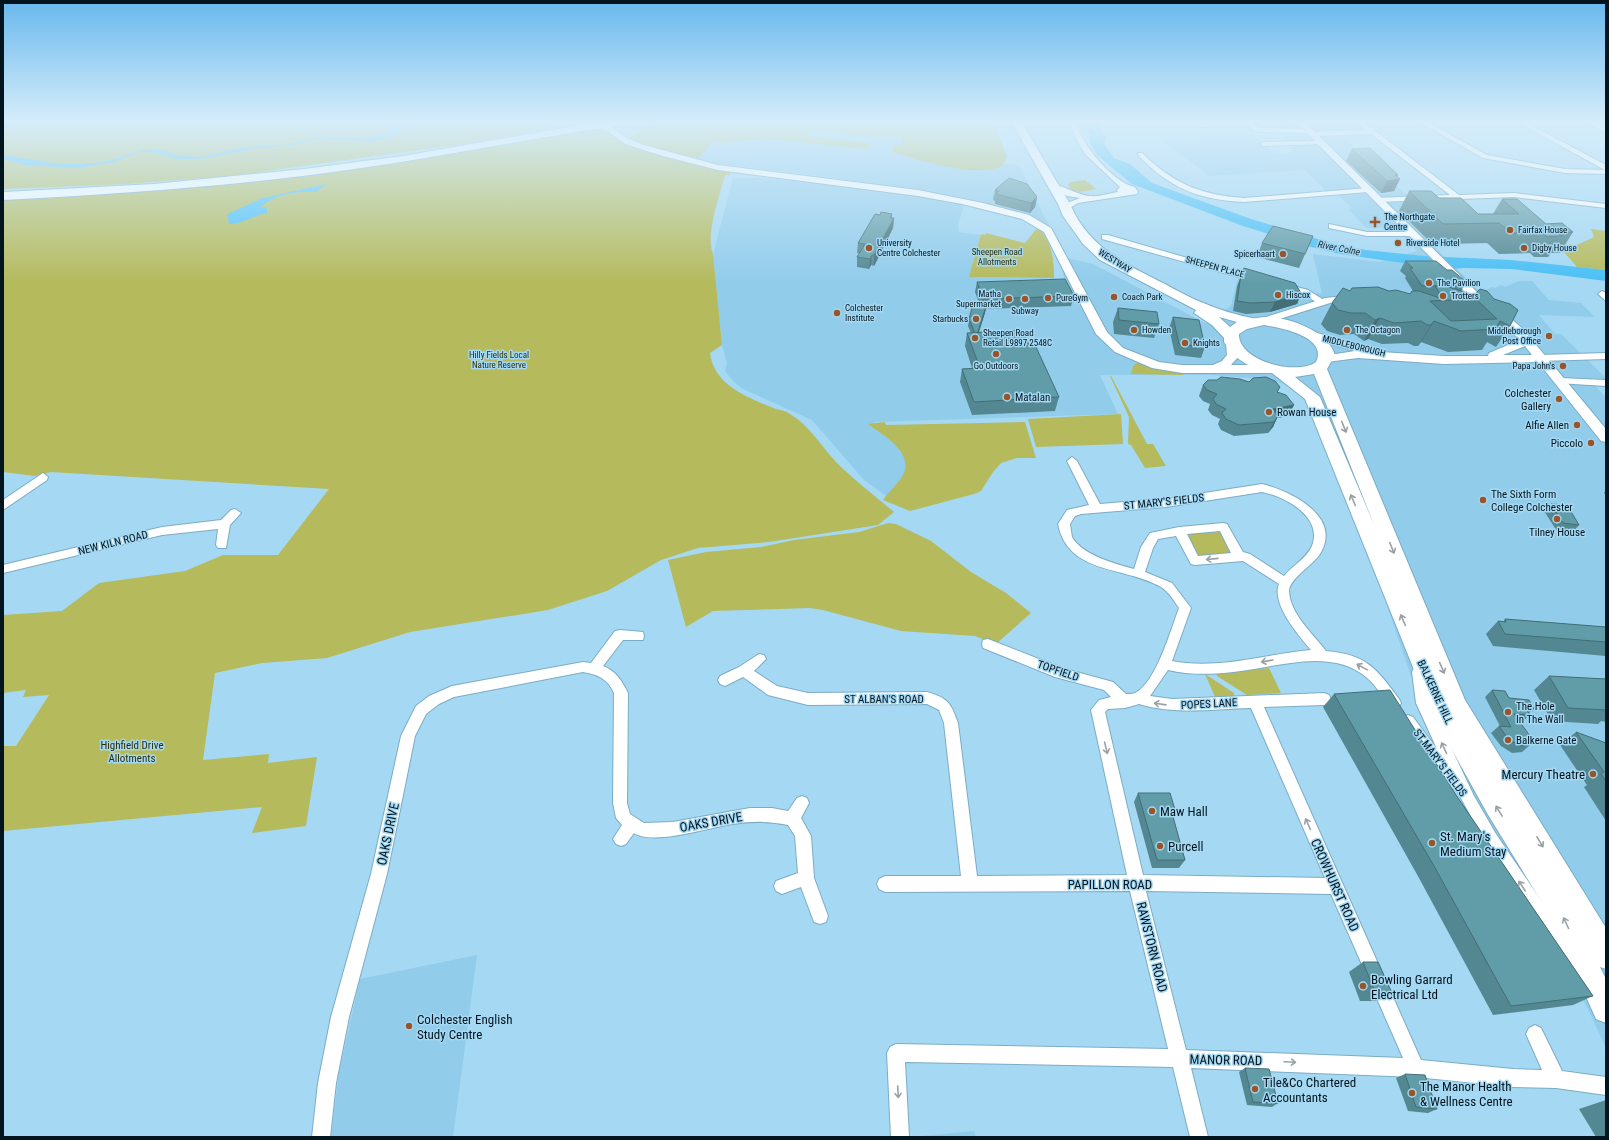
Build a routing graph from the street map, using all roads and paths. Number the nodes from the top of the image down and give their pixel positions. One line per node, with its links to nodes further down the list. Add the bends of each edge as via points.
1 (266, 176): 13 (main road, via 129,190)
2 (787, 176): 41 (street, via 867,185 954,199 1039,222 1048,230 1105,338 1119,350 1156,365)
3 (1037, 176): 32 (main road, WESTWAY, via 1078,242 1120,274 1217,322)
4 (1048, 176): 9 (main road, WESTWAY)
5 (1112, 176): 14 (street, via 1120,183 1122,191)
6 (1164, 176): 12 (street, via 1219,198 1244,200)
7 (1354, 176): 11 (street)
8 (1430, 176): 15 (street)
9 (1054, 186): 14 (street, via 1077,196); 18 (main road, WESTWAY)
10 (1320, 187): 12 (street)
11 (1368, 190): 12 (street); 16 (street)
12 (1327, 192)
13 (3, 196)
14 (1098, 196): 18 (street, via 1076,201)
15 (1456, 196): 16 (street); 17 (street, via 1514,195)
16 (1378, 200): 20 (street)
17 (1606, 206)
18 (1065, 207): 30 (main road, WESTWAY, via 1087,241 1105,257 1200,306)
19 (1331, 226): 20 (street, via 1367,234)
20 (1412, 234): 26 (street)
21 (1105, 237): 22 (street, SHEEPEN PLACE)
22 (1264, 281)
23 (1278, 285): 25 (street, via 1304,292)
24 (1363, 299): 25 (street, via 1344,298)
25 (1323, 302): 28 (street)
26 (1482, 303): 27 (street); 33 (street, via 1508,321)
27 (1466, 304)
28 (1302, 309): 29 (street); 31 (street, via 1298,319)
29 (1264, 321): 30 (main road); 31 (main road)
30 (1250, 322): 32 (main road, via 1237,328)
31 (1304, 331): 35 (street, MIDDLEBOROUGH, via 1342,344); 39 (main road, BALKERNE HILL, via 1324,346)
32 (1231, 340): 41 (street, via 1233,356 1226,364); 42 (main road, WESTWAY, via 1244,357)
33 (1527, 341): 36 (street); 37 (street, MIDDLEBOROUGH, via 1508,350)
34 (1606, 356): 36 (street)
35 (1397, 357): 37 (street, MIDDLEBOROUGH); 39 (street, MIDDLEBOROUGH, via 1352,354)
36 (1540, 358): 38 (street, MIDDLEBOROUGH); 40 (street)
37 (1477, 359): 38 (street, MIDDLEBOROUGH)
38 (1518, 359): 40 (street, MIDDLEBOROUGH, via 1534,362)
39 (1323, 363): 42 (main road, via 1301,373); 85 (main road, BALKERNE HILL, one-way to 85, via 1456,704 1590,924)
40 (1549, 369): 43 (street)
41 (1212, 370): 42 (street)
42 (1274, 370): 62 (main road, BALKERNE HILL, one-way to 42, via 1312,397)
43 (1560, 381): 44 (street); 45 (street)
44 (1606, 383)
45 (1606, 438)
46 (1072, 461): 47 (street)
47 (1079, 475): 48 (street); 51 (street)
48 (1068, 476)
49 (43, 477): 50 (street, via 24,496)
50 (3, 506)
51 (1096, 508): 58 (street, ST MARY'S FIELDS, via 1071,513 1066,518 1063,531 1066,539 1085,556); 59 (street, ST MARY'S FIELDS, via 1156,504 1260,488 1280,492 1309,511 1320,534 1319,546 1309,560)
52 (235, 513): 53 (street)
53 (224, 524): 55 (street); 57 (street, NEW KILN ROAD, via 162,531)
54 (1179, 531): 56 (street, via 1223,527); 56 (street, one-way to 54, via 1195,561); 58 (street, via 1154,536 1147,547)
55 (222, 545)
56 (1239, 556): 59 (street, via 1246,557)
57 (3, 569)
58 (1138, 574): 65 (street, ST MARY'S FIELDS, via 1167,585 1185,608)
59 (1285, 582): 63 (street, via 1282,588 1287,607)
60 (638, 636): 66 (street, via 618,631)
61 (988, 644): 71 (street, TOPFIELD, via 1060,673 1108,686)
62 (1416, 652): 73 (street, one-way to 62, via 1423,703); 86 (main road, BALKERNE HILL, one-way to 62, via 1558,905 1495,805 1442,712)
63 (1321, 654): 65 (street, ST MARY'S FIELDS, one-way to 65, via 1207,669 1179,668); 73 (street, ST MARY'S FIELDS, one-way to 63, via 1371,672 1349,660)
64 (759, 660): 67 (street)
65 (1164, 664): 69 (street, ST MARY'S FIELDS, via 1148,691)
66 (595, 667): 76 (street, via 610,676 621,693 620,803 624,818); 92 (street, OAKS DRIVE, via 583,667 452,692 434,700 421,710 408,736 379,874 340,1017 327,1083)
67 (744, 671): 68 (street); 81 (street, ST ALBAN'S ROAD, via 773,691 808,699 927,698 940,701 946,708 951,722)
68 (725, 680)
69 (1139, 698): 71 (street); 72 (street, POPES LANE, one-way to 69, via 1172,705)
70 (1324, 699): 72 (street, POPES LANE)
71 (1125, 702): 79 (street, RAWSTORN ROAD, one-way to 79, via 1104,704 1098,710)
72 (1255, 702): 83 (street, CROWHURST ROAD, one-way to 72)
73 (1469, 801): 86 (street, one-way to 73)
74 (802, 803): 75 (street)
75 (792, 819): 76 (street, OAKS DRIVE, via 772,815 750,815 657,830 642,830); 78 (street, via 799,826 803,836)
76 (631, 824): 77 (street)
77 (621, 839)
78 (806, 878): 82 (street); 84 (street)
79 (1136, 883): 81 (street, PAPILLON ROAD); 83 (street, PAPILLON ROAD); 88 (street, RAWSTORN ROAD)
80 (885, 884): 81 (street, PAPILLON ROAD)
81 (970, 885)
82 (782, 886)
83 (1335, 886): 89 (street, CROWHURST ROAD)
84 (820, 916)
85 (1606, 956)
86 (1606, 1010)
87 (1535, 1034): 90 (street)
88 (1181, 1060): 89 (street, MANOR ROAD, one-way to 89, via 1251,1060); 93 (street, MANOR ROAD, one-way to 93, via 896,1053); 94 (street, RAWSTORN ROAD)
89 (1416, 1068): 90 (street, MANOR ROAD, via 1513,1078)
90 (1556, 1079): 91 (street, MANOR ROAD)
91 (1606, 1086)
92 (321, 1137)
93 (900, 1137)
94 (1199, 1137)

